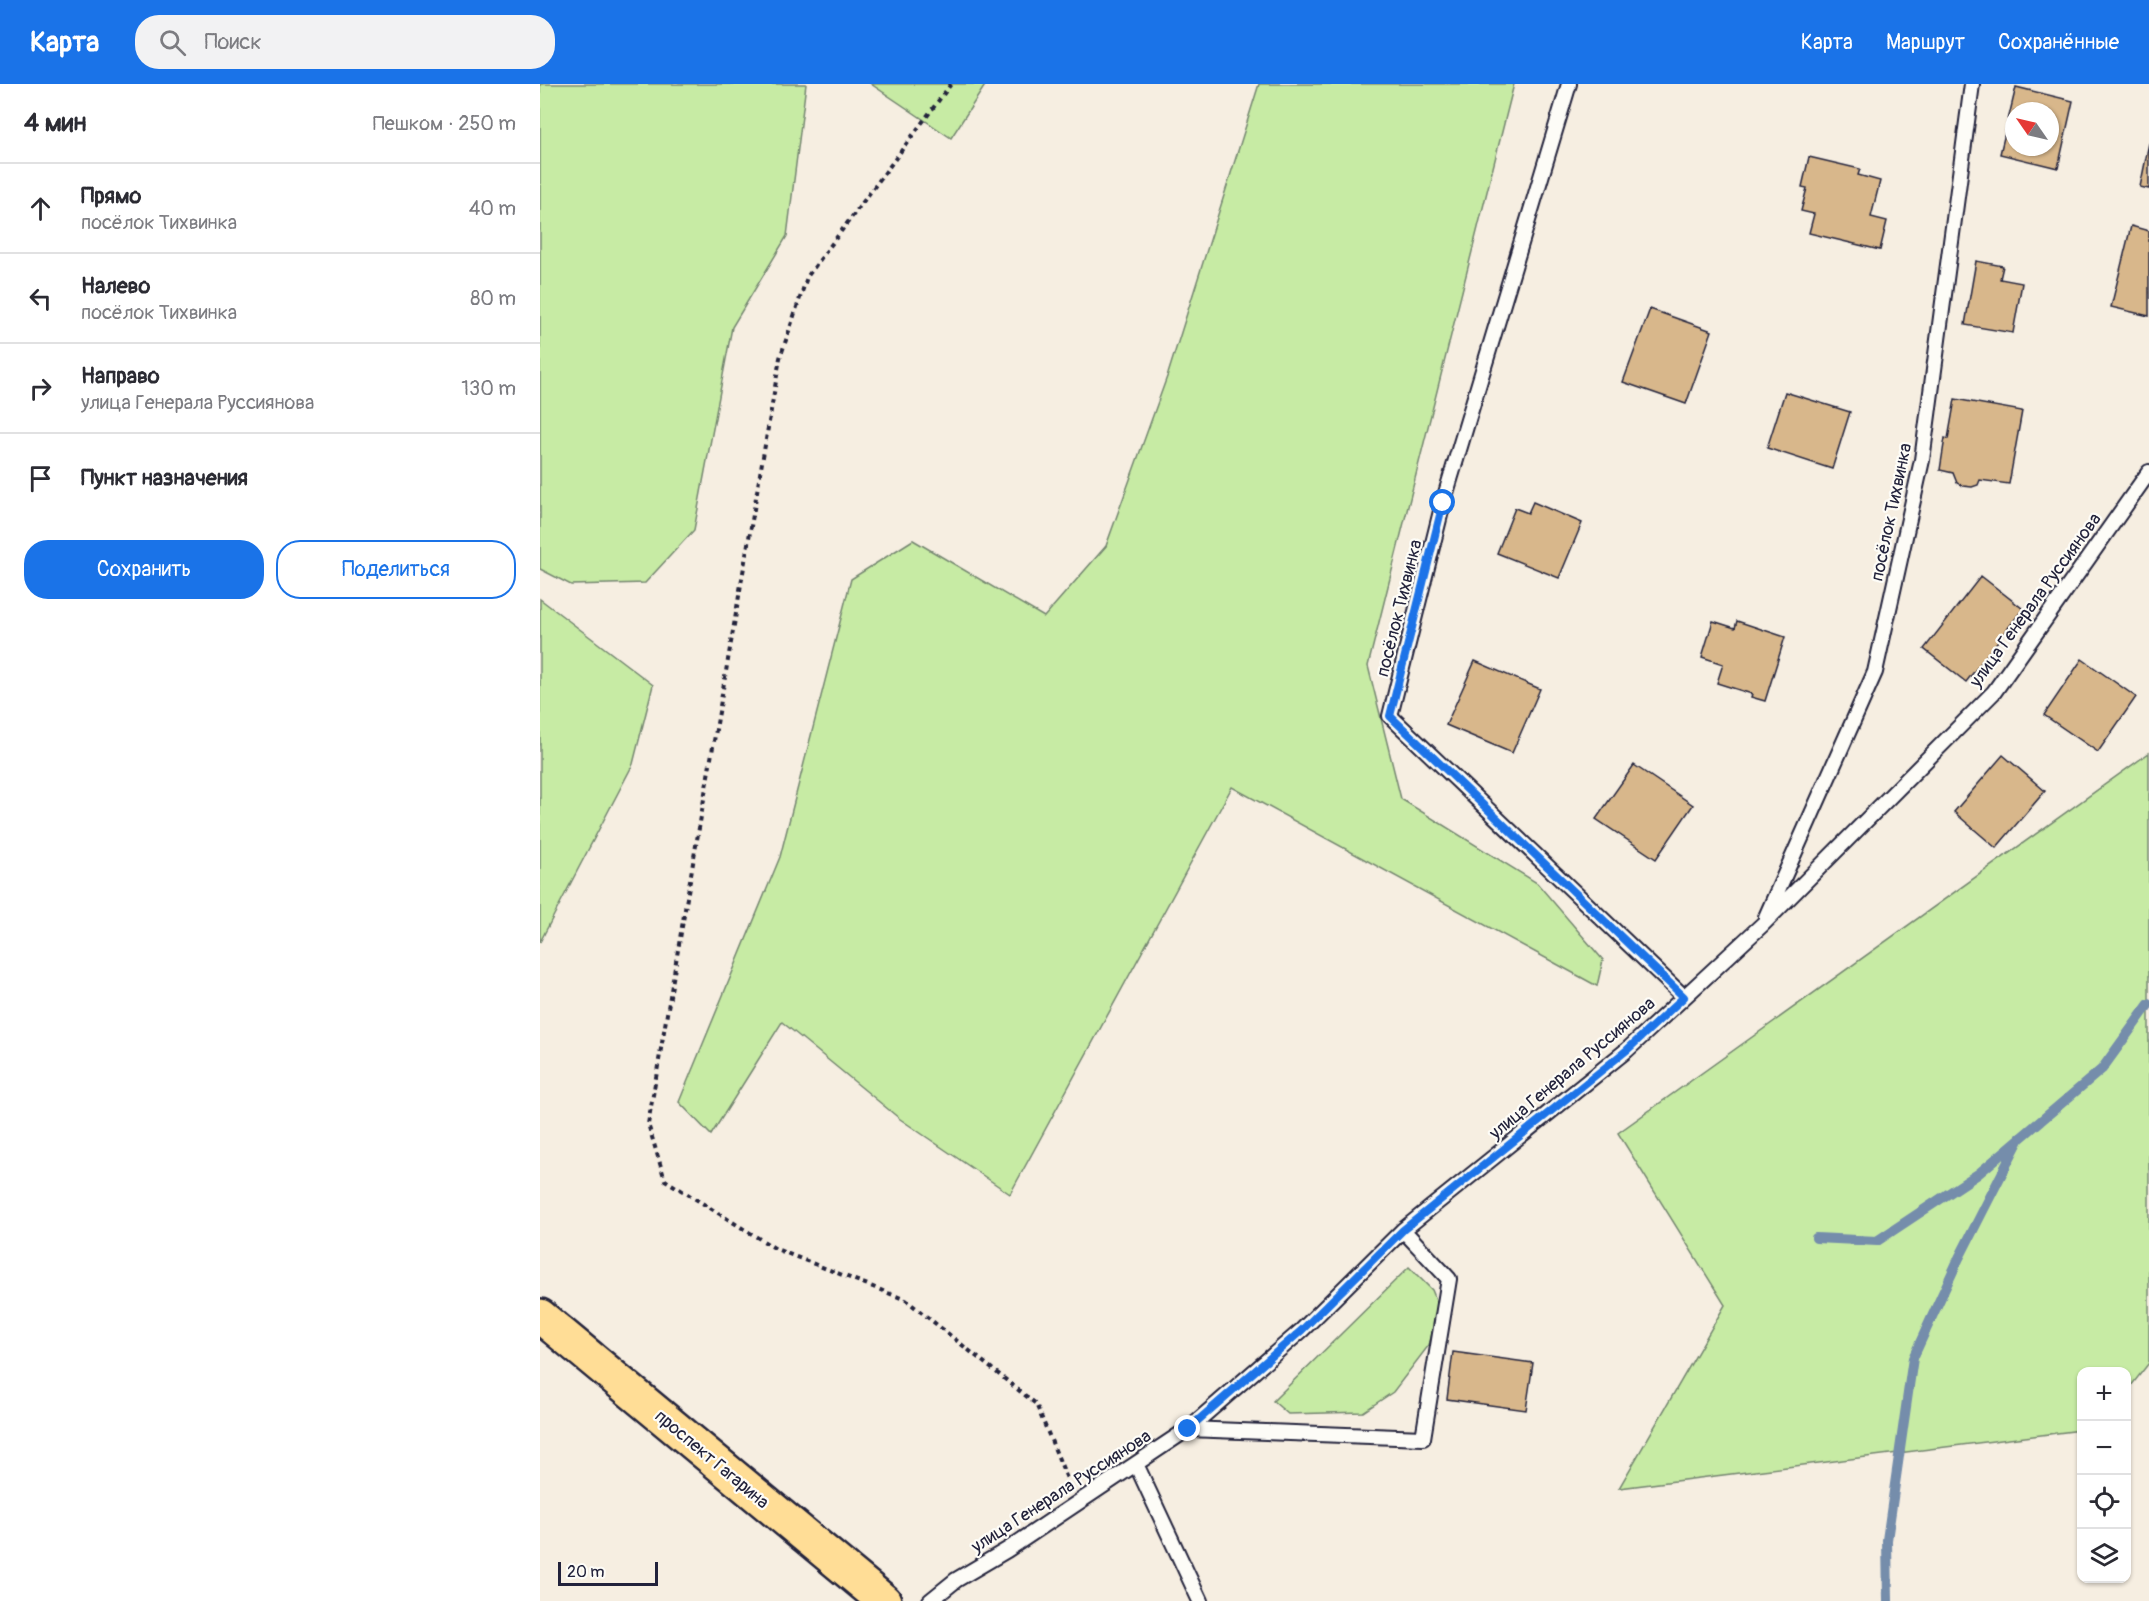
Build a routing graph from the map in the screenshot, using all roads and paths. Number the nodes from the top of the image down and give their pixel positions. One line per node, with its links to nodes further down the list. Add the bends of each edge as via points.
1 (951, 84): 11 (path, via 807,277 780,358 648,1124 665,1180 776,1249 906,1300 1036,1404)
2 (1569, 84): 6 (lane, посёлок Тихвинка, via 1443,503 1390,716)
3 (1972, 84): 5 (lane, посёлок Тихвинка, via 1922,460 1875,672)
4 (2149, 472): 5 (lane, улица Генерала Руссиянова, via 1994,692)
5 (1762, 925): 6 (lane, улица Генерала Руссиянова)
6 (1684, 997): 7 (lane, улица Генерала Руссиянова, via 1627,1050)
7 (1403, 1230): 9 (lane, улица Генерала Руссиянова, via 1302,1330); 9 (lane, via 1449,1279 1423,1438)
8 (540, 1316): 12 (main road, проспект Гагарина)
9 (1188, 1429): 10 (lane, улица Генерала Руссиянова)
10 (1136, 1464): 11 (lane, улица Генерала Руссиянова); 14 (lane)
11 (1077, 1504): 13 (lane, улица Генерала Руссиянова, via 956,1580)
12 (884, 1601)
13 (930, 1601)
14 (1200, 1601)

